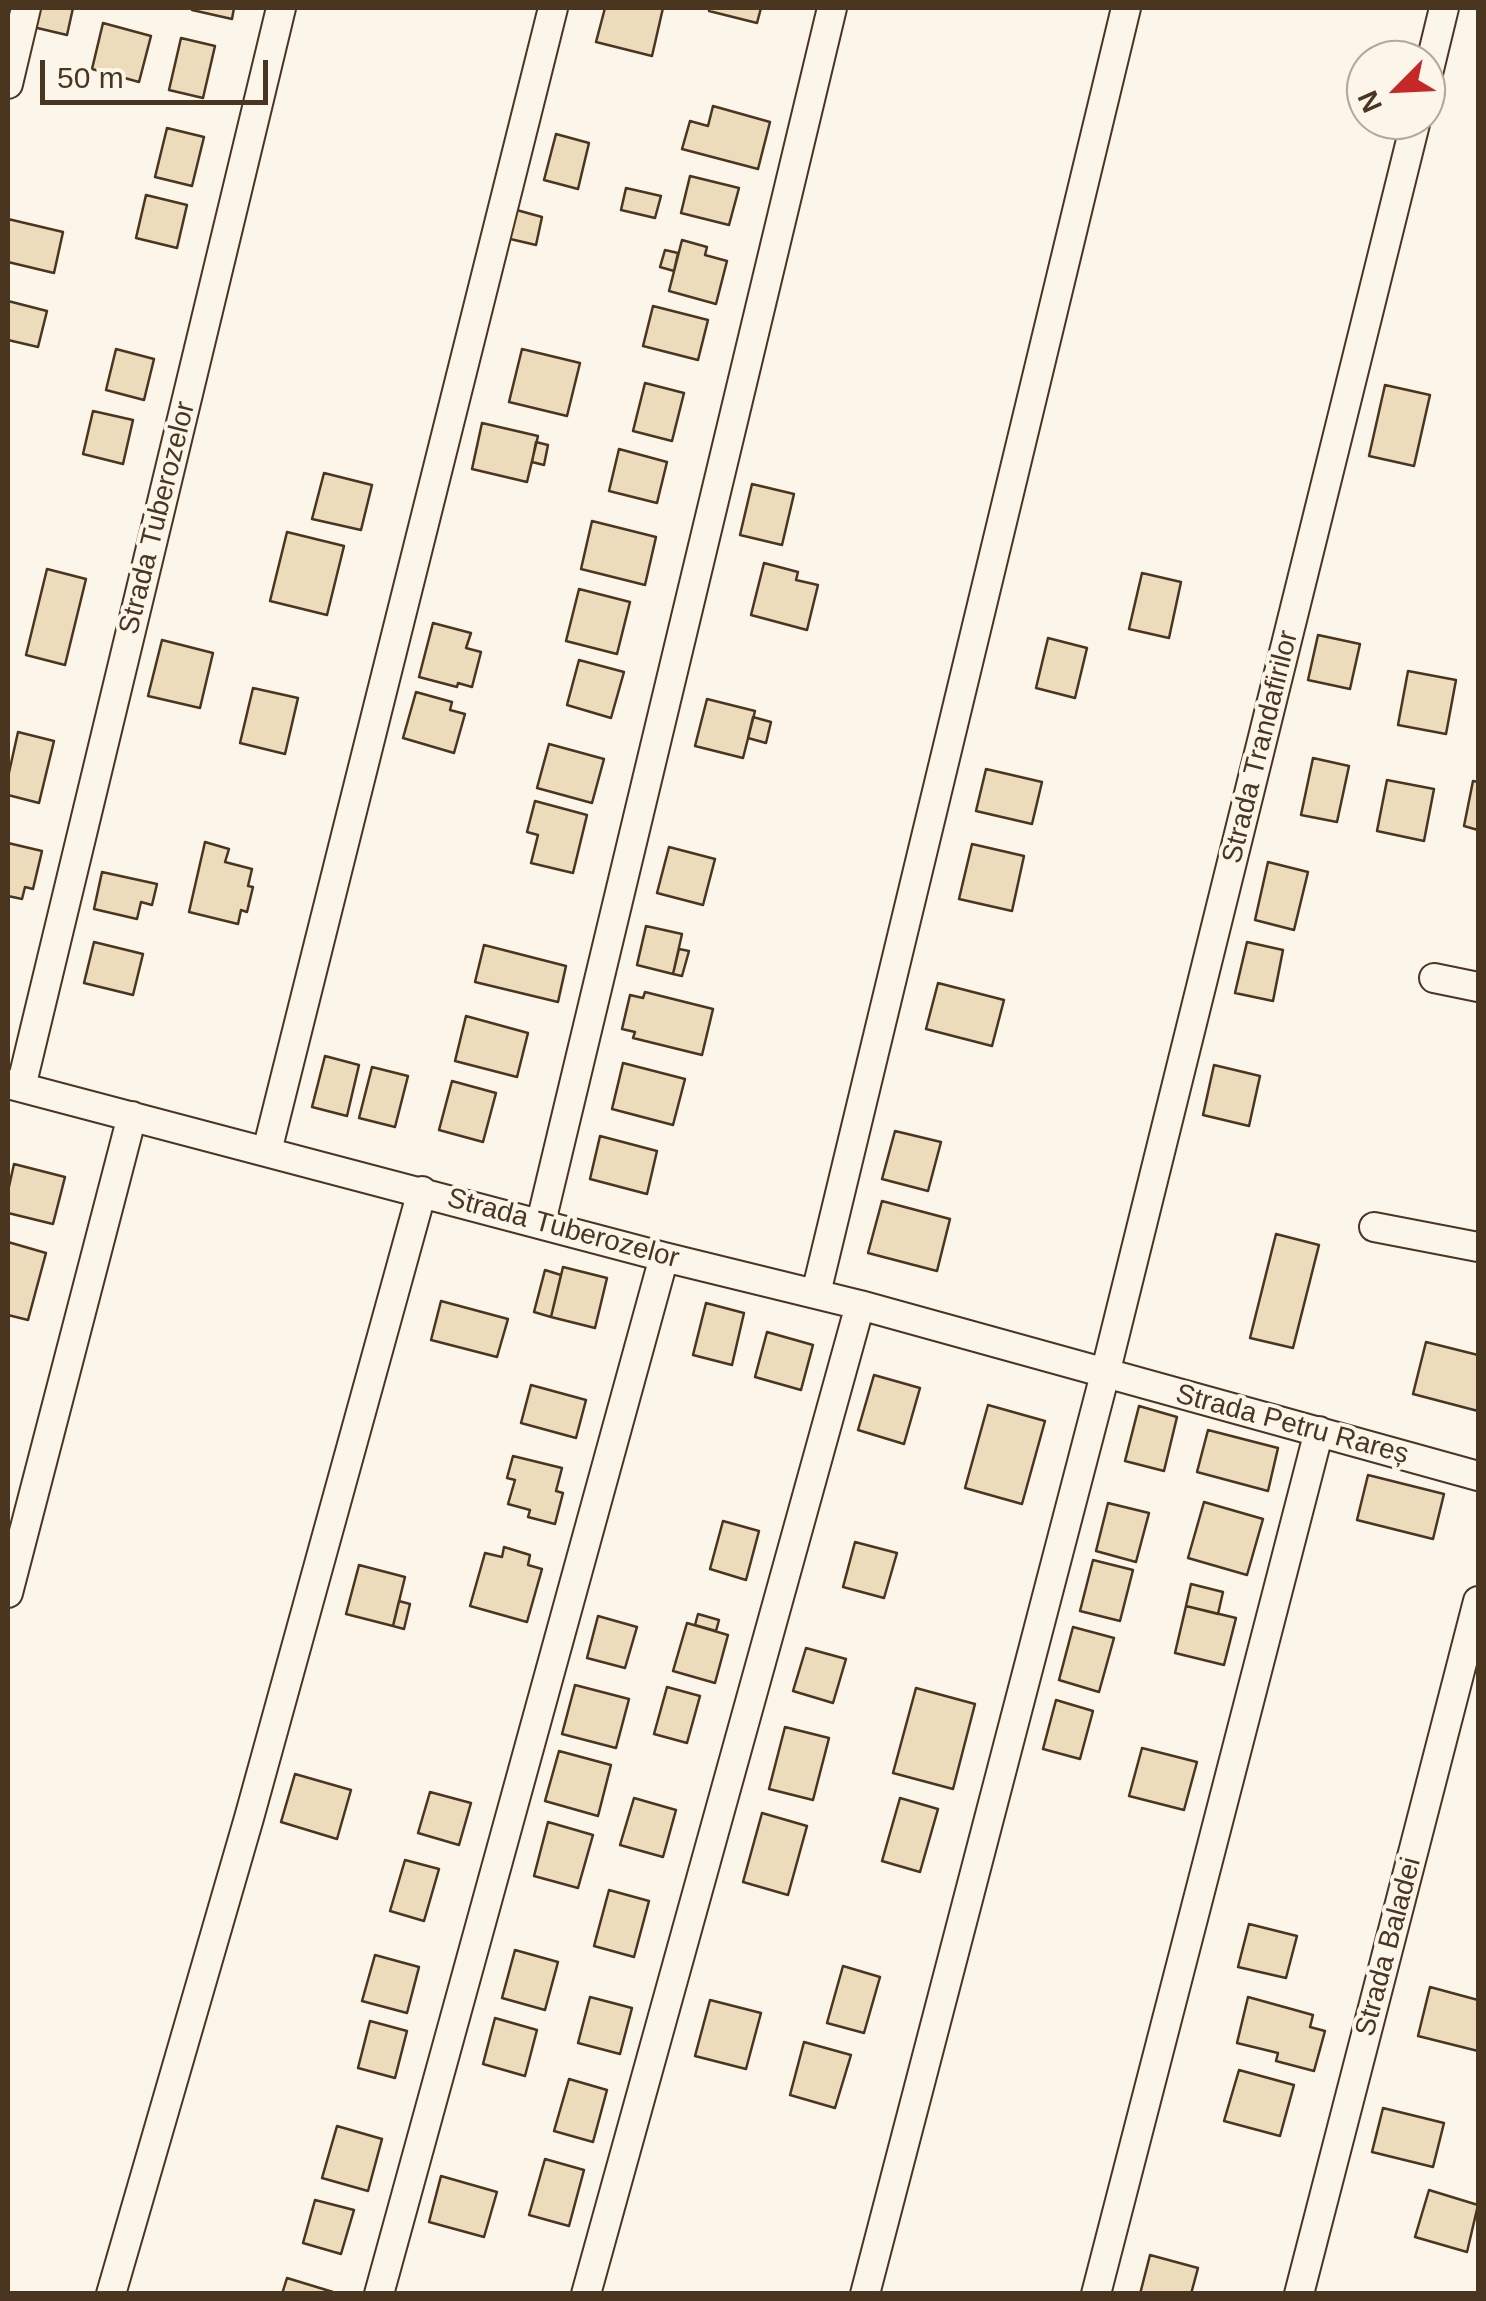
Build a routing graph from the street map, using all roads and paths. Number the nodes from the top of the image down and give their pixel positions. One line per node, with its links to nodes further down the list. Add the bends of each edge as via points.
1 (26, 8): 8 (street)
2 (280, 8): 12 (street, Strada Tuberozelor)
3 (553, 8): 14 (street)
4 (832, 8): 16 (street)
5 (1126, 8): 20 (street)
6 (1444, 8): 7 (street)
7 (1436, 40)
8 (8, 84)
9 (1411, 140): 22 (street, Strada Trandafirilor)
10 (1434, 978): 11 (street)
11 (1478, 987)
12 (14, 1085): 13 (street, Strada Tuberozelor)
13 (132, 1116): 14 (street, Strada Tuberozelor); 25 (street)
14 (267, 1151): 15 (street, Strada Tuberozelor)
15 (422, 1191): 16 (street, Strada Tuberozelor); 27 (street)
16 (541, 1222): 19 (street, Strada Tuberozelor)
17 (1374, 1227): 18 (street)
18 (1478, 1247)
19 (664, 1257): 20 (street, Strada Tuberozelor); 28 (street)
20 (816, 1293): 21 (street, Strada Tuberozelor)
21 (860, 1305): 22 (street, Strada Tuberozelor); 29 (street)
22 (1105, 1374): 23 (street, Strada Petru Rareș); 30 (street, Strada Trandafirilor)
23 (1319, 1431): 24 (street, Strada Petru Rareș); 31 (street)
24 (1478, 1476)
25 (8, 1594)
26 (1478, 1601): 32 (street, Strada Baladei)
27 (111, 2294)
28 (378, 2294)
29 (586, 2294)
30 (865, 2294)
31 (1096, 2294)
32 (1299, 2294)

